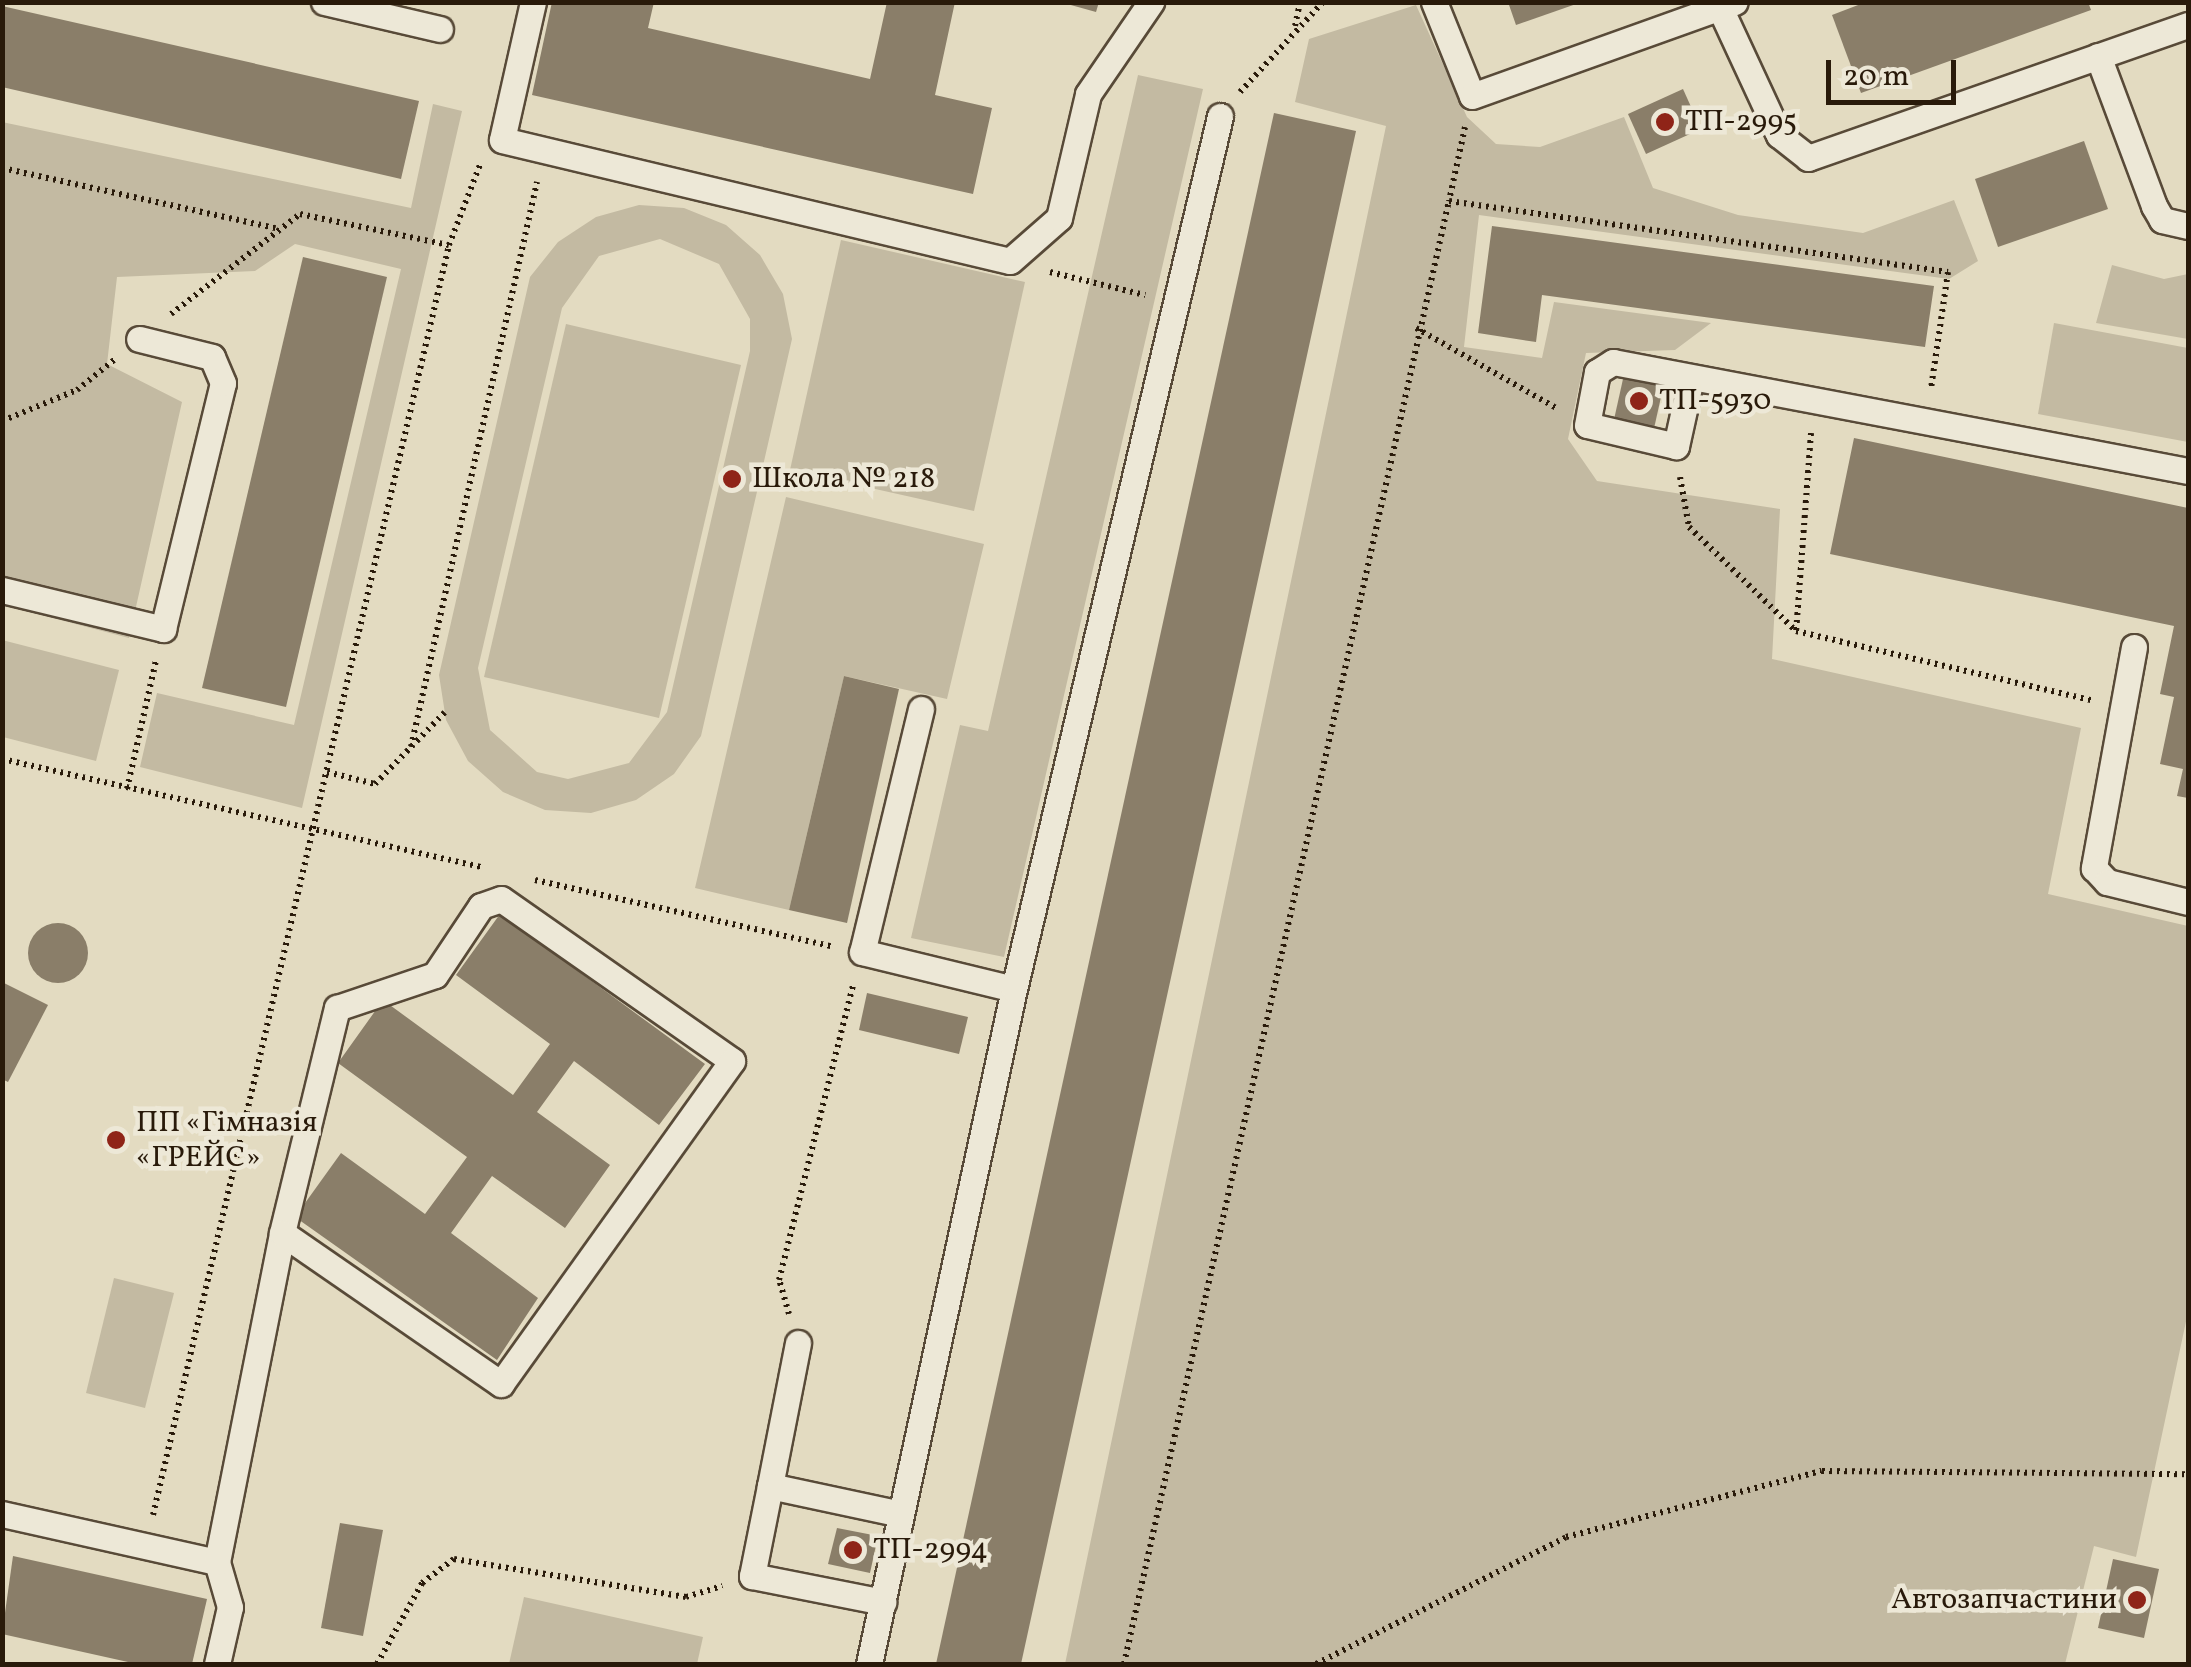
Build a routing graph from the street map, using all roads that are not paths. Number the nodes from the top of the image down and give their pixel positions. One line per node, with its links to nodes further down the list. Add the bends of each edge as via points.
1 (324, 2): 7 (lane)
2 (533, 2): 3 (lane, via 502,140 1010,261 1059,218 1088,94)
3 (1151, 2)
4 (1434, 2): 5 (lane, via 1472,96)
5 (1728, 5): 8 (lane, via 1779,136 1808,158)
6 (2188, 25): 8 (lane)
7 (440, 29)
8 (2098, 56): 10 (lane, via 2154,206 2162,220)
9 (1220, 116): 18 (lane)
10 (2188, 226)
11 (139, 339): 14 (lane, via 212,357 223,383 163,629)
12 (1692, 378): 12 (lane, via 1676,446 1587,425 1607,362); 13 (lane)
13 (2188, 471)
14 (2, 590)
15 (2134, 648): 17 (lane, via 2094,868 2108,882)
16 (920, 709): 18 (lane, via 862,952)
17 (2188, 902)
18 (1014, 989): 23 (lane)
19 (282, 1233): 19 (lane, via 337,1008 435,975 481,906 518,904 732,1062 501,1384); 24 (lane)
20 (798, 1343): 21 (lane)
21 (770, 1486): 23 (lane); 25 (lane, via 752,1576)
22 (2, 1514): 24 (lane)
23 (901, 1514): 25 (lane)
24 (218, 1562): 26 (lane, via 230,1608)
25 (883, 1602): 27 (lane)
26 (216, 1664)
27 (869, 1664)

